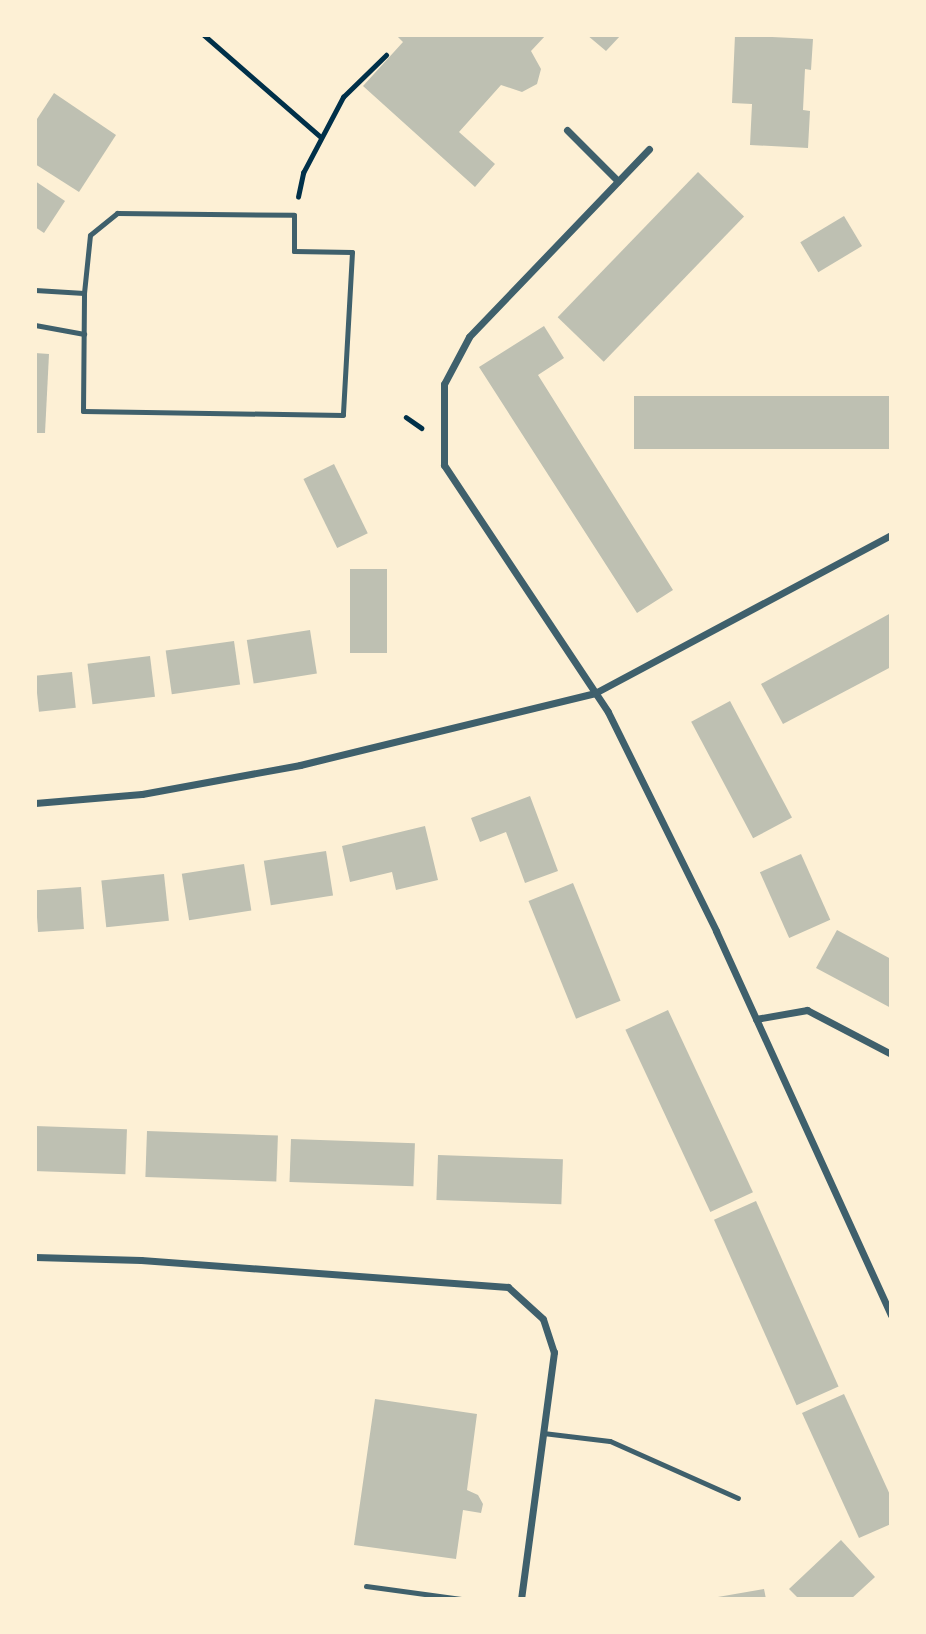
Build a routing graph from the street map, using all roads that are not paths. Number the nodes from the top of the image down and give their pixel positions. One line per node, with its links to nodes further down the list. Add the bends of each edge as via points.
1 (567, 130): 3 (street)
2 (649, 149): 3 (street)
3 (618, 181): 9 (street, via 469,337 444,384 444,465)
4 (35, 290): 5 (lane)
5 (84, 293): 7 (lane); 7 (lane, via 90,235 117,213 294,215 294,251 352,252 343,415 83,411)
6 (35, 325): 7 (lane)
7 (84, 334)
8 (891, 536): 9 (street)
9 (596, 693): 10 (street, via 300,765 142,794); 11 (street, via 705,906)
10 (35, 803)
11 (756, 1019): 12 (street, via 807,1010); 14 (street)
12 (891, 1054)
13 (35, 1257): 15 (street, via 141,1259 508,1287 543,1320 554,1352)
14 (891, 1315)
15 (543, 1433): 16 (lane, via 610,1441); 19 (street)
16 (738, 1498)
17 (366, 1586): 18 (lane)
18 (461, 1599)
19 (521, 1599)

